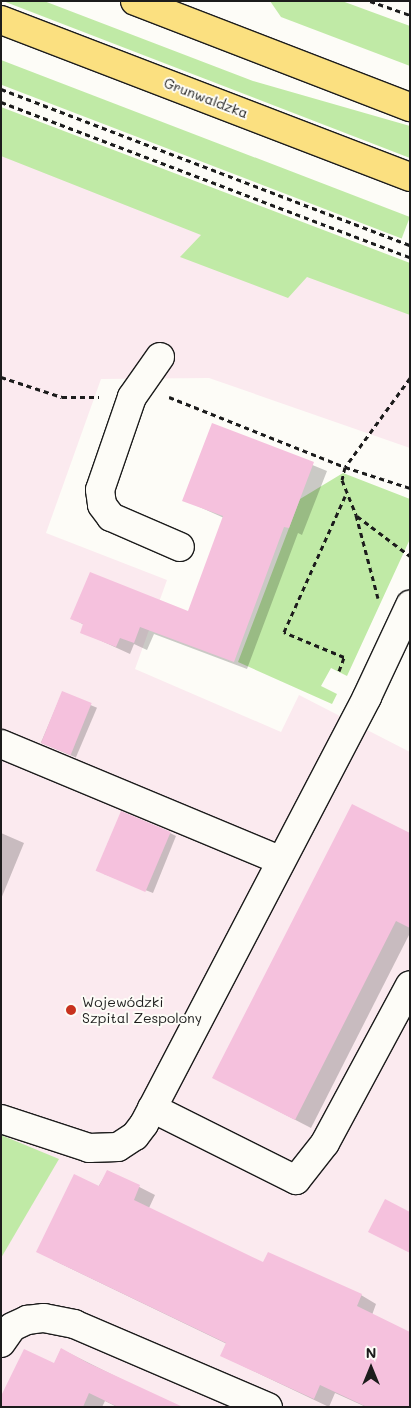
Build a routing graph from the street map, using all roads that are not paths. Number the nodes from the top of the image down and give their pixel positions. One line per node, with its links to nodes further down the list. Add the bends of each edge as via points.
1 (135, 1): 3 (main road)
2 (1, 20): 4 (main road, Grunwaldzka)
3 (410, 107)
4 (410, 177)
5 (160, 357): 6 (lane, via 135,392 100,490 102,505 111,517 127,527)
6 (180, 547)
7 (410, 605): 9 (lane, via 367,697)
8 (1, 744): 9 (lane)
9 (279, 860): 11 (lane)
10 (410, 985): 11 (lane, via 325,1143 296,1180)
11 (152, 1108): 12 (lane, via 127,1144 103,1150)
12 (1, 1119)
13 (1, 1343): 14 (lane, via 12,1326 27,1320 44,1318 74,1324)
14 (268, 1407)

